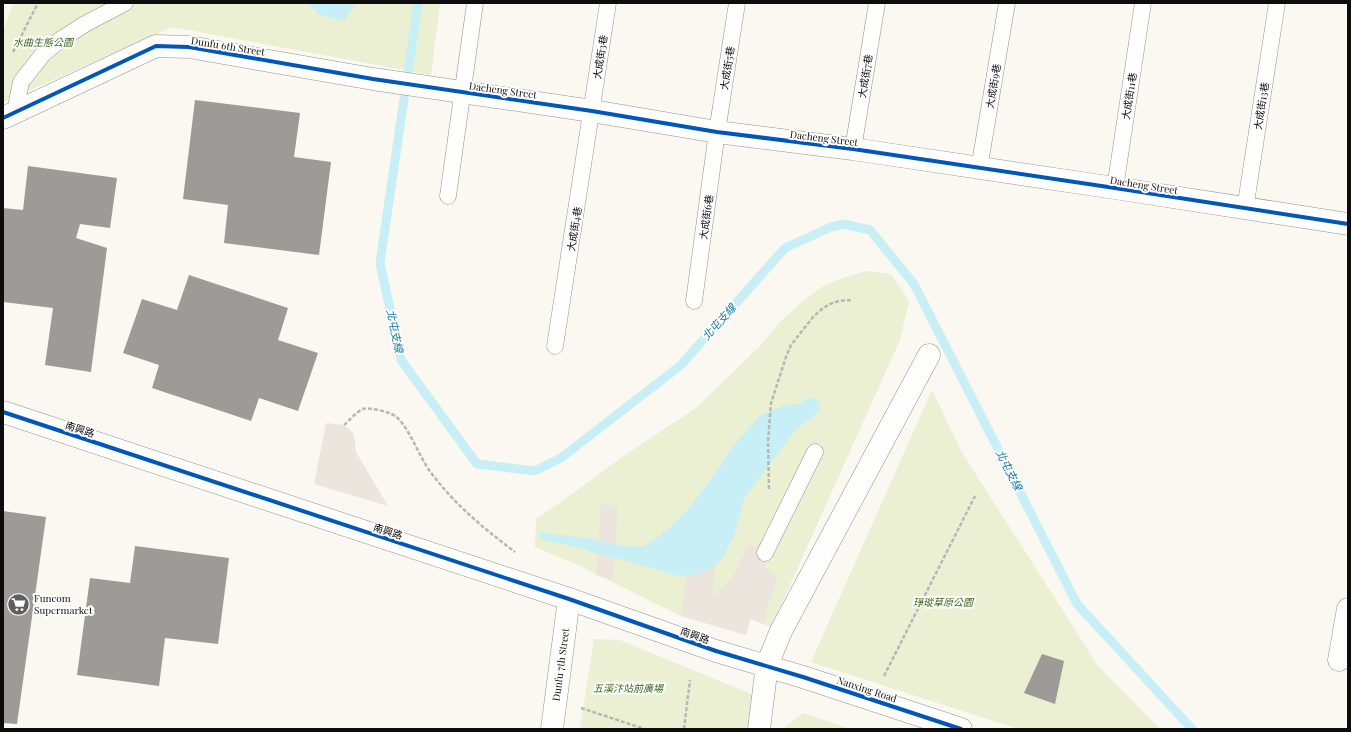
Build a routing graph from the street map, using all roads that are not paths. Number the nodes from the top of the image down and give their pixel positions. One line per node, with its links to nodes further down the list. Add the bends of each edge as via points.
1 (125, 3): 11 (lane, via 85,24 43,54 21,82)
2 (475, 3): 9 (lane)
3 (608, 3): 10 (lane, 大成街3巷)
4 (737, 3): 12 (lane, 大成街5巷)
5 (877, 3): 13 (lane, 大成街7巷)
6 (1008, 3): 14 (lane, 大成街9巷)
7 (1143, 3): 15 (lane, 大成街11巷)
8 (1277, 3): 17 (lane, 大成街13巷)
9 (463, 93): 10 (street, Dacheng Street); 11 (street, Dunfu 6th Street, via 189,47 156,46); 16 (lane)
10 (592, 111): 12 (street, Dacheng Street); 20 (lane, 大成街4巷)
11 (9, 115)
12 (717, 132): 13 (street, Dacheng Street); 19 (lane, 大成街6巷)
13 (852, 149): 14 (street, Dacheng Street)
14 (979, 169): 15 (street, Dacheng Street)
15 (1115, 188): 17 (street, Dacheng Street)
16 (448, 196)
17 (1245, 208): 18 (street, Dacheng Street)
18 (1348, 224)
19 (694, 301)
20 (555, 346)
21 (929, 355): 28 (street, via 781,631)
22 (3, 412): 25 (street, 南興路)
23 (815, 452): 24 (lane)
24 (765, 553)
25 (569, 600): 28 (street, 南興路, via 716,651); 29 (street, Dunfu 7th Street)
26 (1348, 609): 27 (street)
27 (1343, 661)
28 (767, 665): 30 (street); 31 (street, Nanxing Road)
29 (552, 729)
30 (759, 729)
31 (961, 729)

